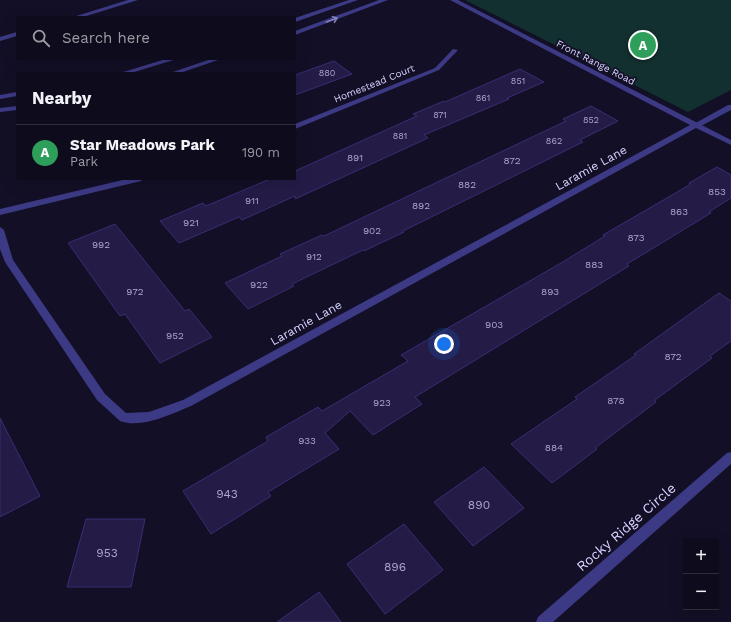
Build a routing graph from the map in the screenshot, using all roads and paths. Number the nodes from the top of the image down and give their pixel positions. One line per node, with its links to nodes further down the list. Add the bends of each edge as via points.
1 (135, 0): 5 (street)
2 (355, 0): 6 (street)
3 (385, 0): 7 (street, one-way to 3)
4 (453, 0): 20 (street, Front Range Road)
5 (79, 16)
6 (296, 20)
7 (296, 33)
8 (16, 34): 9 (street)
9 (0, 39)
10 (455, 50): 21 (street, Homestead Court, via 437,69)
11 (170, 60): 13 (street)
12 (215, 60): 14 (street)
13 (127, 72)
14 (176, 72)
15 (16, 94): 16 (street)
16 (0, 97)
17 (731, 107): 20 (street, Laramie Lane)
18 (16, 108): 19 (street)
19 (0, 110)
20 (696, 125): 22 (street, Front Range Road); 25 (street, Laramie Lane, via 187,403 149,417 124,418 101,397 8,260)
21 (296, 127)
22 (731, 143)
23 (134, 180): 24 (street)
24 (0, 212)
25 (0, 230)
26 (731, 457): 27 (street, Rocky Ridge Circle)
27 (543, 622)

